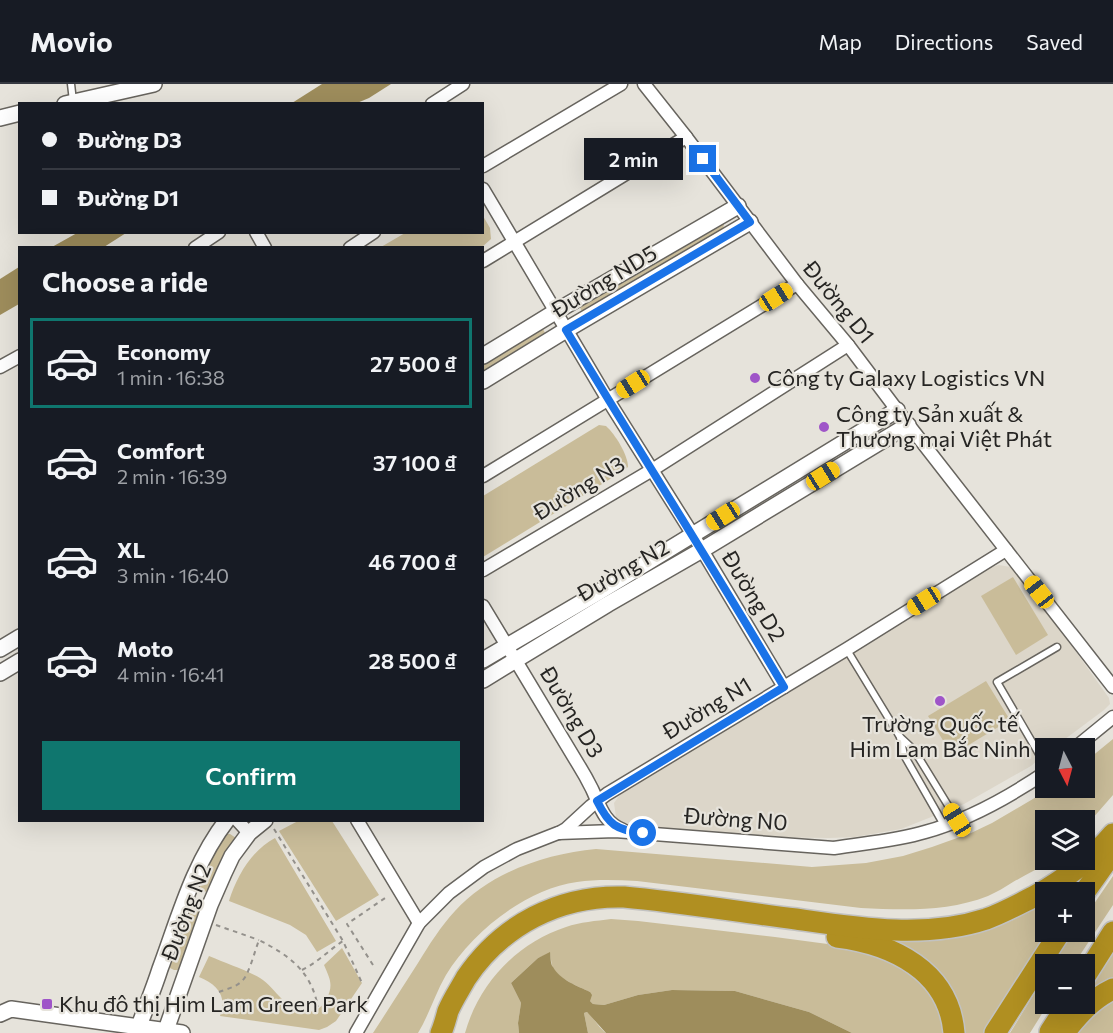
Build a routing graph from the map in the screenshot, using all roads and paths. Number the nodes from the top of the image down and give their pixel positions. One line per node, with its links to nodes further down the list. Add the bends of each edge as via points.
1 (71, 84): 6 (lane)
2 (154, 84): 7 (street)
3 (464, 84): 8 (street)
4 (621, 84): 12 (street)
5 (644, 84): 11 (street, Đường D1)
6 (69, 102)
7 (73, 102)
8 (435, 102)
9 (18, 114): 10 (street)
10 (0, 118)
11 (686, 137): 14 (street, Đường D1); 18 (street)
12 (484, 165)
13 (484, 191): 18 (street, Đường D2)
14 (738, 206): 15 (street, Đường D1); 23 (street, Đường ND5)
15 (750, 222): 22 (street, Đường D1); 24 (street, Đường ND5)
16 (216, 234): 19 (street)
17 (371, 234): 20 (street)
18 (514, 242): 21 (street); 23 (street, Đường D2)
19 (198, 246)
20 (353, 246)
21 (484, 260)
22 (797, 284): 25 (street, Đường D1); 30 (street)
23 (555, 312): 24 (street, Đường D2); 26 (street, Đường ND5)
24 (566, 330): 29 (street, Đường ND5); 30 (street, Đường D2)
25 (848, 345): 31 (street, Đường D1); 33 (street, Đường N3)
26 (484, 355)
27 (18, 357): 28 (street)
28 (0, 367)
29 (484, 380)
30 (608, 400): 33 (street, Đường D2); 35 (street)
31 (897, 411): 32 (street, Đường D1); 34 (street, Đường N2)
32 (908, 425): 36 (street, Đường N2); 39 (street, Đường D1)
33 (652, 470): 37 (street, Đường D2); 40 (street, Đường N3)
34 (795, 472): 36 (street); 37 (street, Đường N2)
35 (484, 475)
36 (805, 487): 38 (street, Đường N2)
37 (693, 535): 38 (street, Đường D2); 41 (street, Đường N2)
38 (702, 550): 41 (street, Đường N2); 53 (street, Đường D2)
39 (1006, 550): 47 (street, Đường N1); 54 (street, Đường D1)
40 (484, 569)
41 (604, 598): 44 (street, Đường N2); 49 (street, Đường N2)
42 (484, 608): 44 (street, Đường D3)
43 (18, 639): 46 (street)
44 (507, 645): 48 (street, Đường N2); 49 (street, Đường D3)
45 (1057, 647): 58 (lane, via 997,682)
46 (0, 649)
47 (847, 649): 53 (street, Đường N1); 56 (lane)
48 (484, 659)
49 (516, 660): 52 (street, Đường N2); 60 (street, Đường D3)
50 (18, 663): 51 (street)
51 (0, 673)
52 (484, 679)
53 (784, 687): 60 (street, Đường N1)
54 (1113, 687)
55 (1113, 717): 57 (street)
56 (900, 737): 61 (lane, via 914,750); 66 (lane, via 904,755)
57 (1087, 738)
58 (1035, 747)
59 (1035, 778): 61 (street, Đường N0)
60 (597, 801): 67 (street, Đường D3, via 610,823); 68 (street, Đường N1)
61 (957, 820): 66 (street, Đường N0)
62 (226, 822): 73 (street, Đường N2)
63 (239, 822): 69 (street)
64 (358, 822): 76 (street)
65 (269, 825): 69 (street, Đường N2); 80 (path)
66 (944, 825): 67 (street, Đường N0, via 885,841 834,848)
67 (629, 832): 68 (street, Đường N0)
68 (558, 833): 76 (street, Đường N0, via 484,867)
69 (249, 834): 75 (street, Đường N2, via 232,856)
70 (1113, 834): 95 (highway, via 1091,858 1058,883 986,919 953,926 882,929 624,897 558,906 514,929 487,952 461,987)
71 (1113, 852): 72 (highway)
72 (1092, 882)
73 (186, 896): 75 (street); 91 (street, Đường N2)
74 (388, 896): 83 (path, via 347,924)
75 (210, 905): 92 (street, Đường N2)
76 (418, 922): 94 (street, Đường N0)
77 (216, 925): 79 (path)
78 (1113, 932): 82 (highway)
79 (259, 940): 84 (path, via 279,950); 87 (path, via 247,976)
80 (343, 941): 84 (path); 85 (path)
81 (1054, 942): 98 (highway)
82 (1095, 961)
83 (374, 965)
84 (302, 970): 88 (path)
85 (363, 983)
86 (1113, 989): 100 (highway, via 1088,1005)
87 (219, 992)
88 (318, 1007)
89 (0, 1014): 91 (street, via 11,1009)
90 (1062, 1014): 99 (highway)
91 (139, 1026): 92 (street)
92 (165, 1030): 93 (street)
93 (182, 1033)
94 (356, 1033)
95 (441, 1033)
96 (456, 1033): 97 (highway, via 474,988 510,947 536,929 569,915 620,910 876,945 909,960 928,975 946,1002)
97 (954, 1033)
98 (995, 1033)
99 (1050, 1033)
100 (1064, 1033)

